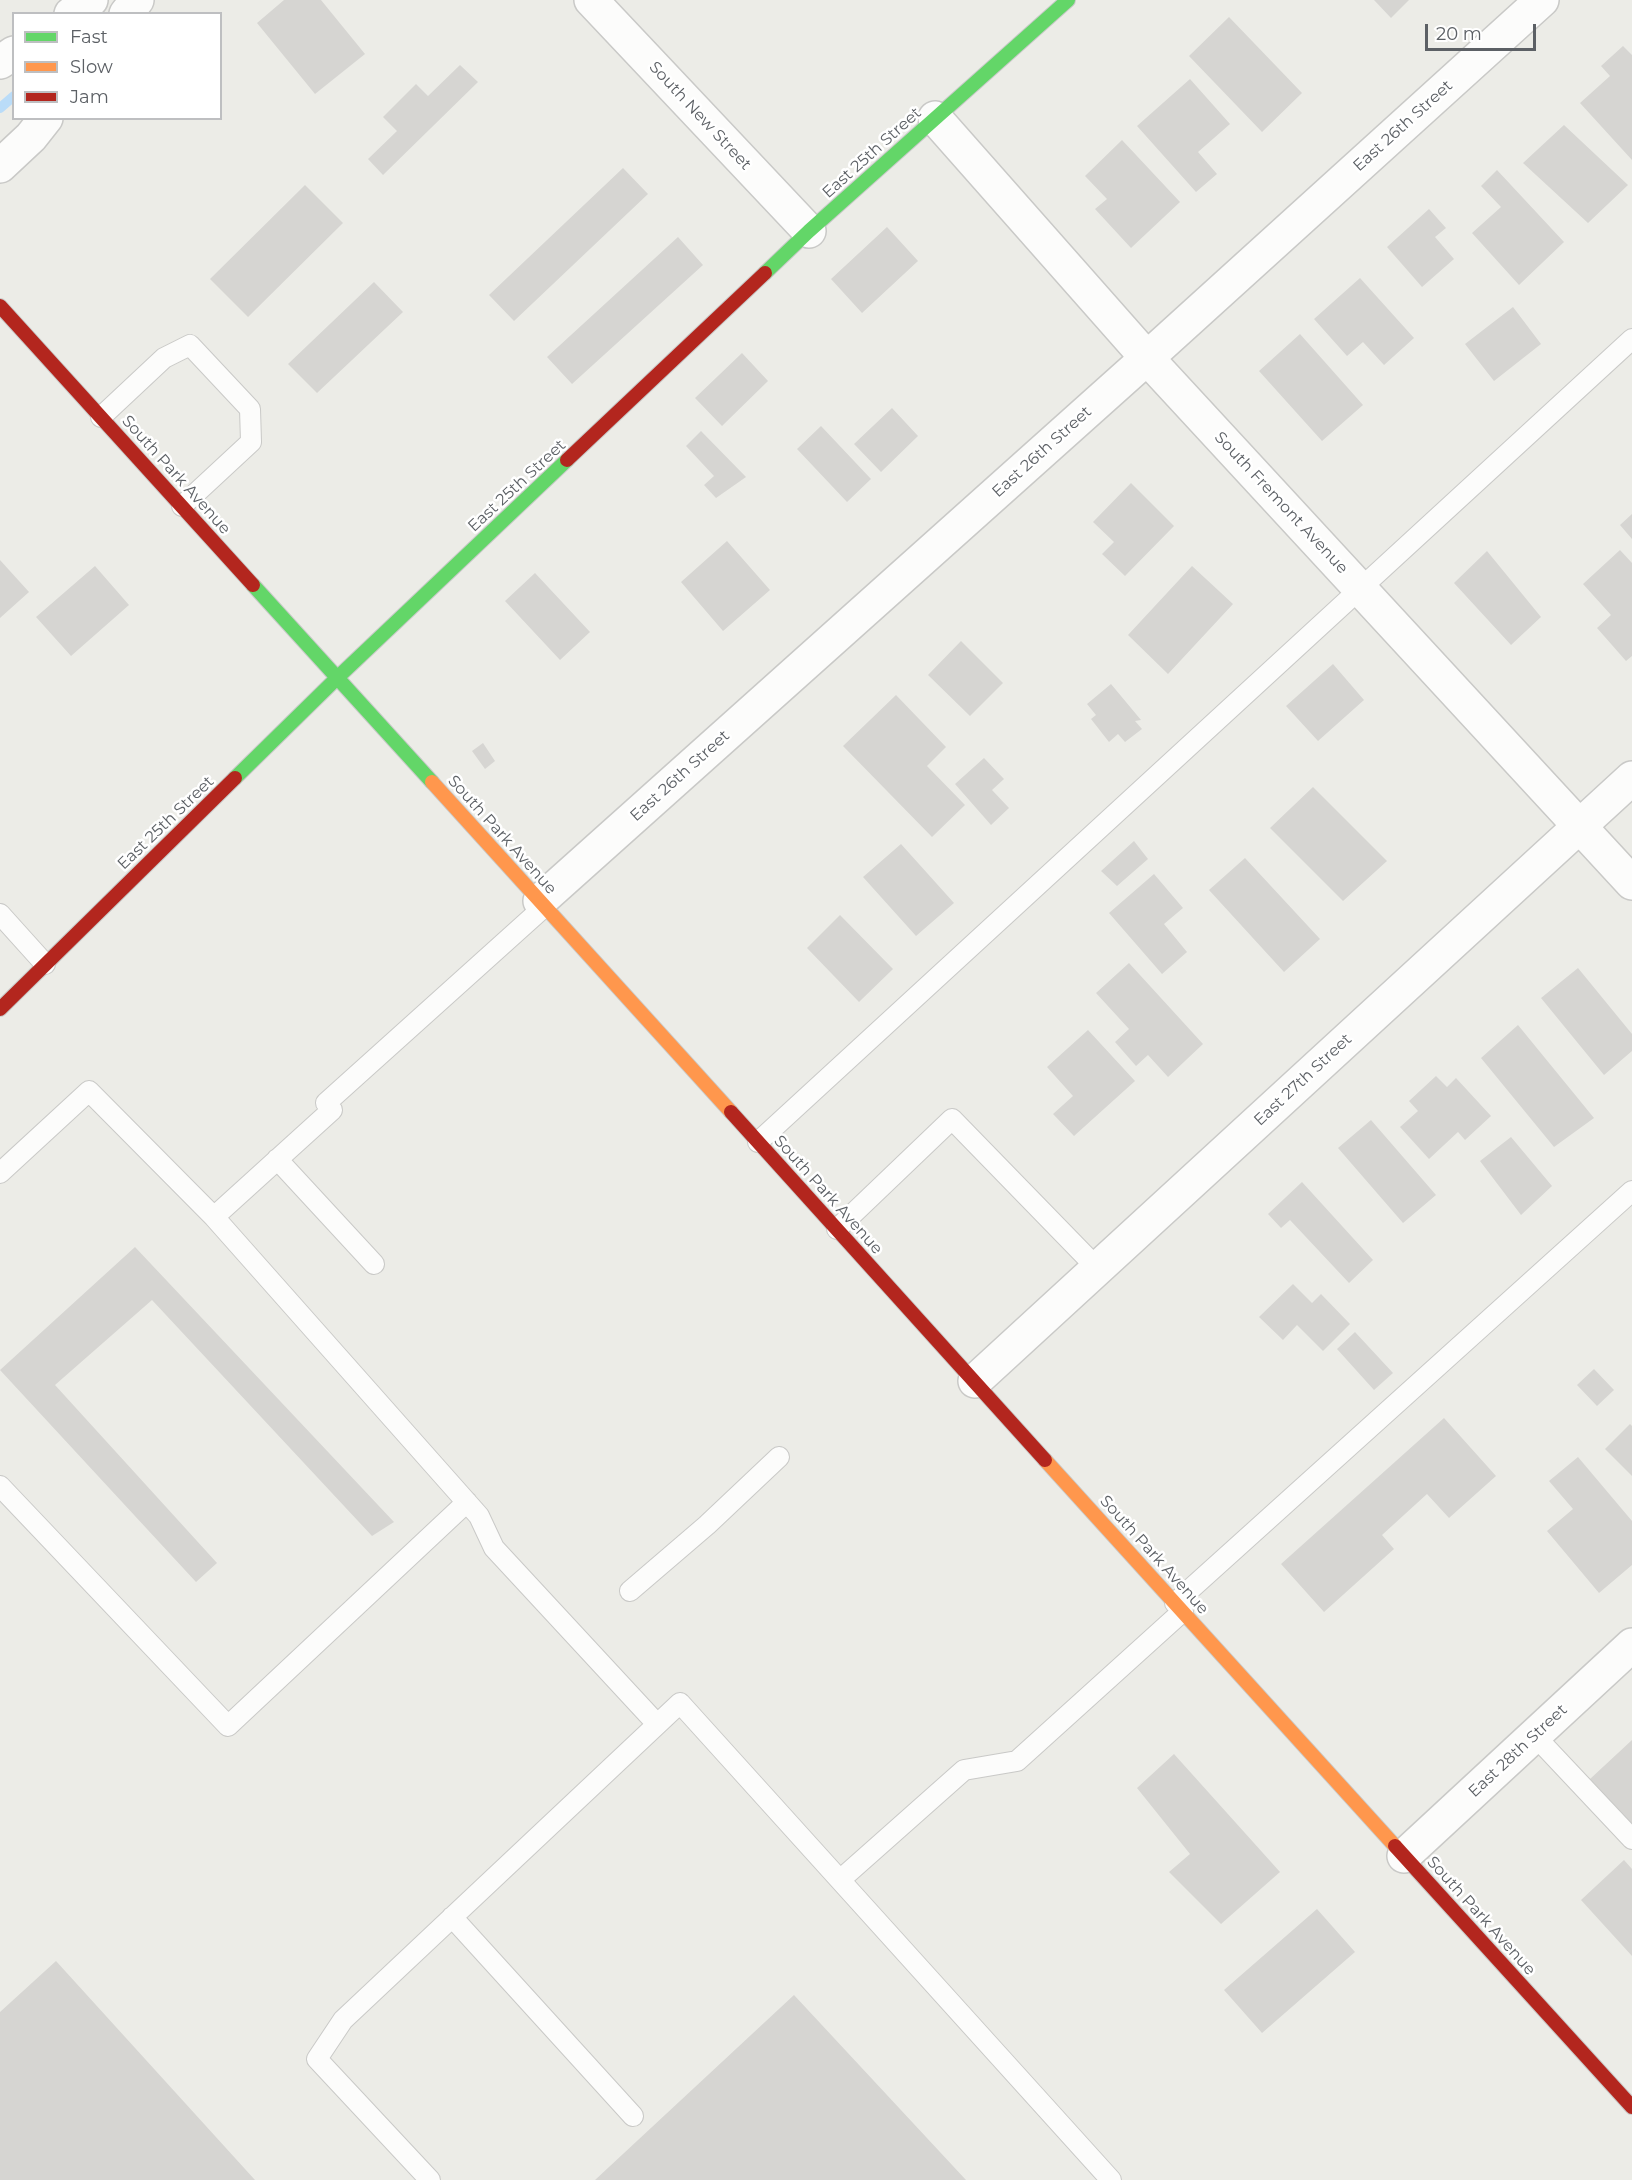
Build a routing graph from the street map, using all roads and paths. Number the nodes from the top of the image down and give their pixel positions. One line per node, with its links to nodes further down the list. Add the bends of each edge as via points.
1 (91, 0): 6 (street)
2 (137, 0): 7 (street)
3 (591, 0): 11 (street, South New Street)
4 (1068, 0): 8 (main road, East 25th Street)
5 (1542, 0): 14 (street, East 26th Street)
6 (74, 12)
7 (128, 12)
8 (935, 118): 11 (main road, East 25th Street); 14 (street, South Fremont Avenue)
9 (44, 120): 10 (street)
10 (0, 166)
11 (809, 231): 18 (main road, East 25th Street)
12 (0, 306): 15 (main road, South Park Avenue)
13 (1632, 339): 17 (lane)
14 (1147, 358): 17 (street, South Fremont Avenue); 22 (street, East 26th Street)
15 (101, 417): 16 (main road, South Park Avenue); 16 (lane, via 164,358 190,345 250,409 251,442)
16 (182, 506): 18 (main road, South Park Avenue)
17 (1361, 589): 20 (street, South Fremont Avenue); 26 (lane)
18 (338, 678): 22 (main road, South Park Avenue); 24 (main road, East 25th Street)
19 (1632, 778): 20 (street, East 27th Street)
20 (1580, 826): 21 (street, South Fremont Avenue); 33 (street, East 27th Street)
21 (1632, 883)
22 (542, 904): 26 (main road, South Park Avenue); 27 (lane)
23 (0, 914): 24 (lane)
24 (45, 964): 25 (main road, East 25th Street)
25 (0, 1008)
26 (758, 1142): 31 (main road, South Park Avenue)
27 (277, 1159): 30 (lane); 32 (lane)
28 (0, 1173): 30 (lane, via 89,1091)
29 (1632, 1191): 39 (lane)
30 (214, 1217): 37 (lane)
31 (837, 1229): 33 (lane, via 952,1119); 34 (main road, South Park Avenue)
32 (374, 1264)
33 (1098, 1269): 34 (street, East 27th Street)
34 (975, 1382): 39 (main road, South Park Avenue)
35 (779, 1457): 38 (lane)
36 (0, 1486): 37 (lane, via 228,1726)
37 (467, 1502): 41 (lane, via 479,1516 494,1548)
38 (630, 1591)
39 (1179, 1607): 44 (main road, South Park Avenue); 45 (lane, via 1017,1761 963,1770)
40 (1632, 1646): 42 (street, East 28th Street)
41 (657, 1724): 45 (lane, via 680,1703); 46 (lane)
42 (1535, 1736): 43 (lane); 44 (street, East 28th Street)
43 (1632, 1839)
44 (1404, 1856): 47 (main road, South Park Avenue)
45 (840, 1880): 51 (lane)
46 (452, 1917): 49 (lane); 50 (lane, via 343,2020 317,2059)
47 (1625, 2085): 48 (main road, South Park Avenue)
48 (1632, 2107)
49 (633, 2116)
50 (430, 2180)
51 (1111, 2180)

